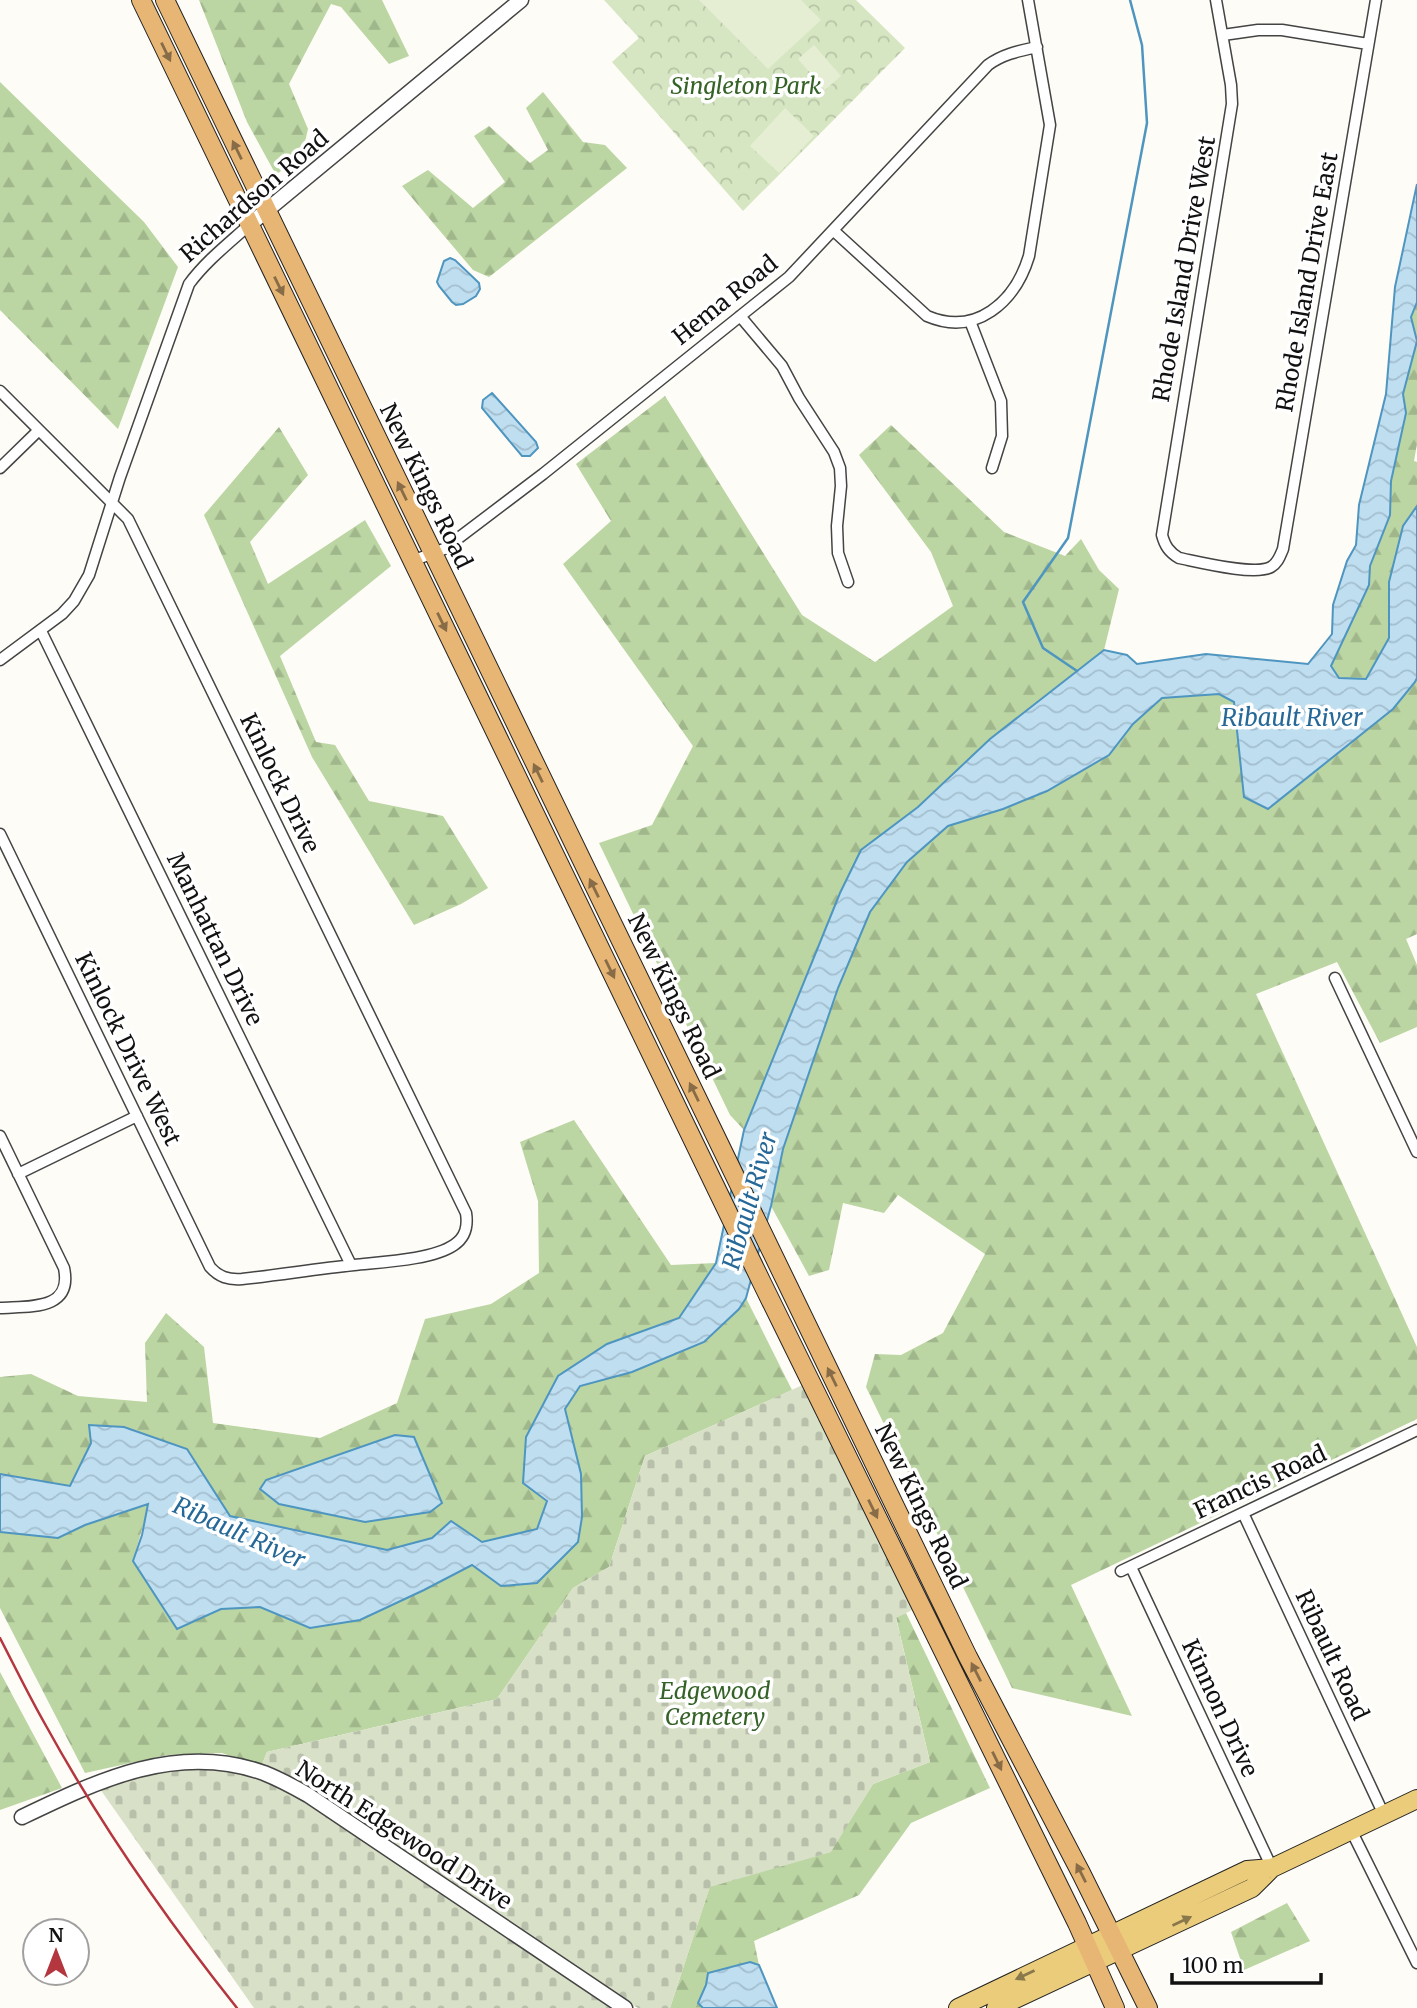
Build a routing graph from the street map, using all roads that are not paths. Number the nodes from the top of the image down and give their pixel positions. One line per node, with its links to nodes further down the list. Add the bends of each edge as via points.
1 (141, 0): 11 (highway, New Kings Road, one-way to 11)
2 (165, 0): 10 (highway, New Kings Road, one-way to 2)
3 (521, 0): 10 (street, Richardson Road)
4 (1028, 0): 9 (street)
5 (1216, 0): 7 (street, Rhode Island Drive West)
6 (1376, 0): 8 (street, Rhode Island Drive East)
7 (1223, 35): 8 (street, via 1282,30); 22 (street, Rhode Island Drive West, via 1231,85 1230,126 1162,535 1164,544 1179,558 1253,571)
8 (1368, 44): 22 (street, Rhode Island Drive East, via 1283,549)
9 (1037, 47): 12 (street, Hema Road, via 1010,53 988,65); 14 (street, via 1049,125 1029,256 1015,289 986,315)
10 (266, 211): 11 (street, Richardson Road); 20 (highway, New Kings Road, one-way to 10)
11 (249, 225): 19 (street, Richardson Road, via 189,284); 21 (highway, New Kings Road, one-way to 21)
12 (834, 231): 13 (street, Hema Road, via 789,278); 14 (street, via 927,316 955,323)
13 (740, 316): 20 (street, Hema Road, via 524,489 444,549); 23 (street, via 782,366 834,452 841,486 838,553)
14 (970, 321): 18 (street, via 1001,401 1002,436)
15 (0, 391): 16 (street, Kinlock Drive)
16 (39, 430): 17 (street); 19 (street, Kinlock Drive)
17 (0, 468)
18 (992, 468)
19 (112, 502): 24 (street, Richardson Road, via 81,590); 34 (street, Kinlock Drive, via 128,519 466,1213 466,1231 453,1246 412,1258)
20 (432, 553): 21 (street, Hema Road); 27 (highway, New Kings Road, one-way to 20)
21 (412, 561): 28 (highway, New Kings Road, one-way to 28)
22 (1270, 568)
23 (848, 582)
24 (41, 631): 25 (street, Richardson Road); 34 (street, Manhattan Drive)
25 (0, 660)
26 (0, 834): 30 (street, Kinlock Drive West)
27 (568, 834): 28 (street); 37 (highway, New Kings Road, one-way to 27)
28 (549, 843): 38 (highway, New Kings Road, one-way to 38)
29 (1335, 978): 32 (street)
30 (137, 1116): 33 (street); 34 (street, Kinlock Drive West, via 216,1274 242,1279)
31 (0, 1136): 33 (street)
32 (1417, 1152)
33 (18, 1174): 35 (street, via 64,1268 65,1285 50,1303)
34 (351, 1265)
35 (0, 1308)
36 (1417, 1430): 39 (street, Francis Road)
37 (862, 1439): 38 (street); 46 (highway, New Kings Road, one-way to 37, via 968,1657)
38 (843, 1448): 47 (highway, New Kings Road, one-way to 47)
39 (1243, 1513): 40 (street, Francis Road); 42 (street, Ribault Road)
40 (1126, 1569): 45 (street, Kinnon Drive)
41 (1417, 1799): 42 (main road)
42 (1384, 1815): 44 (main road)
43 (22, 1817): 49 (street, North Edgewood Drive, via 77,1791 161,1765 211,1763 266,1774 307,1795)
44 (1351, 1830): 45 (main road); 48 (street)
45 (1272, 1868): 46 (main road, via 1252,1888)
46 (1116, 1942): 47 (main road); 53 (highway, New Kings Road)
47 (1090, 1954): 50 (main road, one-way to 50); 51 (main road); 52 (highway, New Kings Road)
48 (1417, 1963)
49 (625, 2008)
50 (958, 2008)
51 (996, 2008)
52 (1115, 2008)
53 (1148, 2008)

